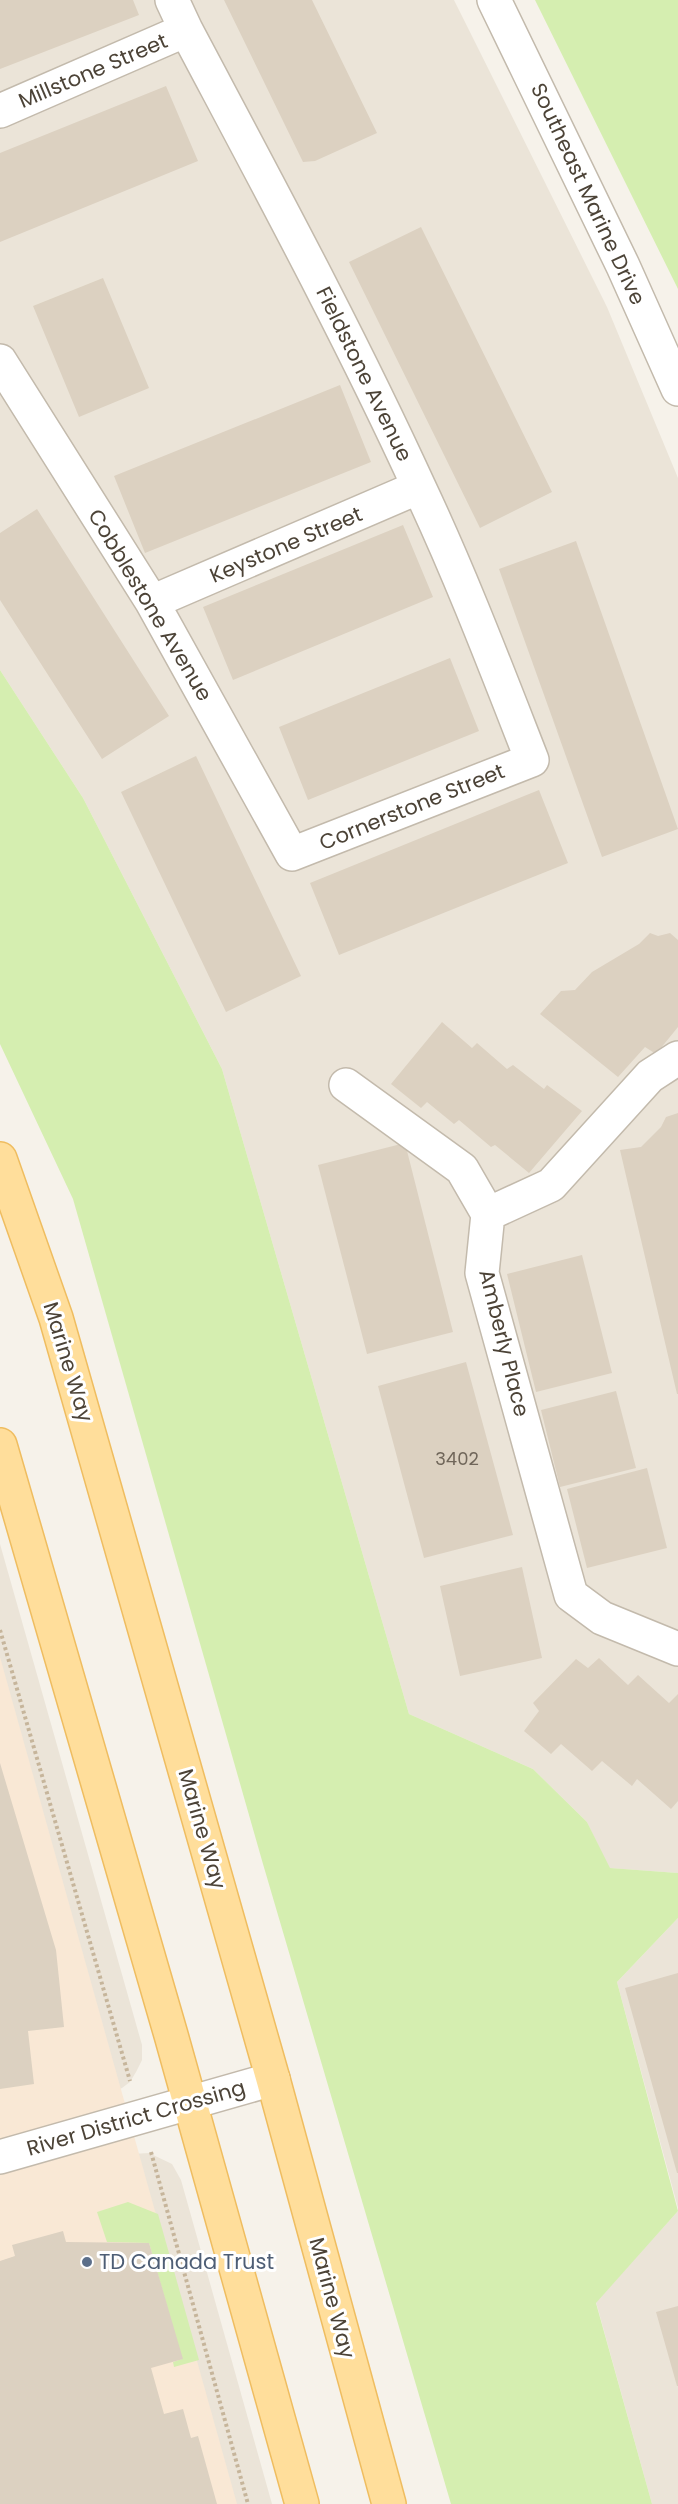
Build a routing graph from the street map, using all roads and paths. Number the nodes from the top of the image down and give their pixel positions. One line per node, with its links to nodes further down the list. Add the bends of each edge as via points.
1 (172, 0): 3 (street, Fieldstone Avenue)
2 (494, 0): 6 (street, Southeast Marine Drive)
3 (186, 30): 4 (street, Millstone Street); 7 (street, Fieldstone Avenue, via 288,222)
4 (0, 111)
5 (0, 361): 8 (street, Cobblestone Avenue)
6 (678, 389)
7 (419, 487): 8 (street, Keystone Street); 9 (street, Fieldstone Avenue, via 485,639)
8 (152, 602): 10 (street, Cobblestone Avenue)
9 (531, 760): 10 (street, Cornerstone Street)
10 (292, 854)
11 (678, 1058): 14 (street, via 650,1076 551,1185)
12 (346, 1085): 14 (street, via 462,1168)
13 (0, 1159): 18 (main road, Marine Way, via 56,1318)
14 (488, 1214): 17 (street, Amberly Place, via 482,1273 572,1594 603,1618)
15 (0, 1446): 20 (main road)
16 (0, 1630): 19 (path)
17 (678, 1649)
18 (273, 2079): 20 (street, River District Crossing); 25 (main road, Marine Way)
19 (130, 2082)
20 (189, 2103): 22 (street, River District Crossing); 24 (main road)
21 (152, 2153): 23 (path)
22 (0, 2157)
23 (248, 2504)
24 (302, 2504)
25 (389, 2504)

